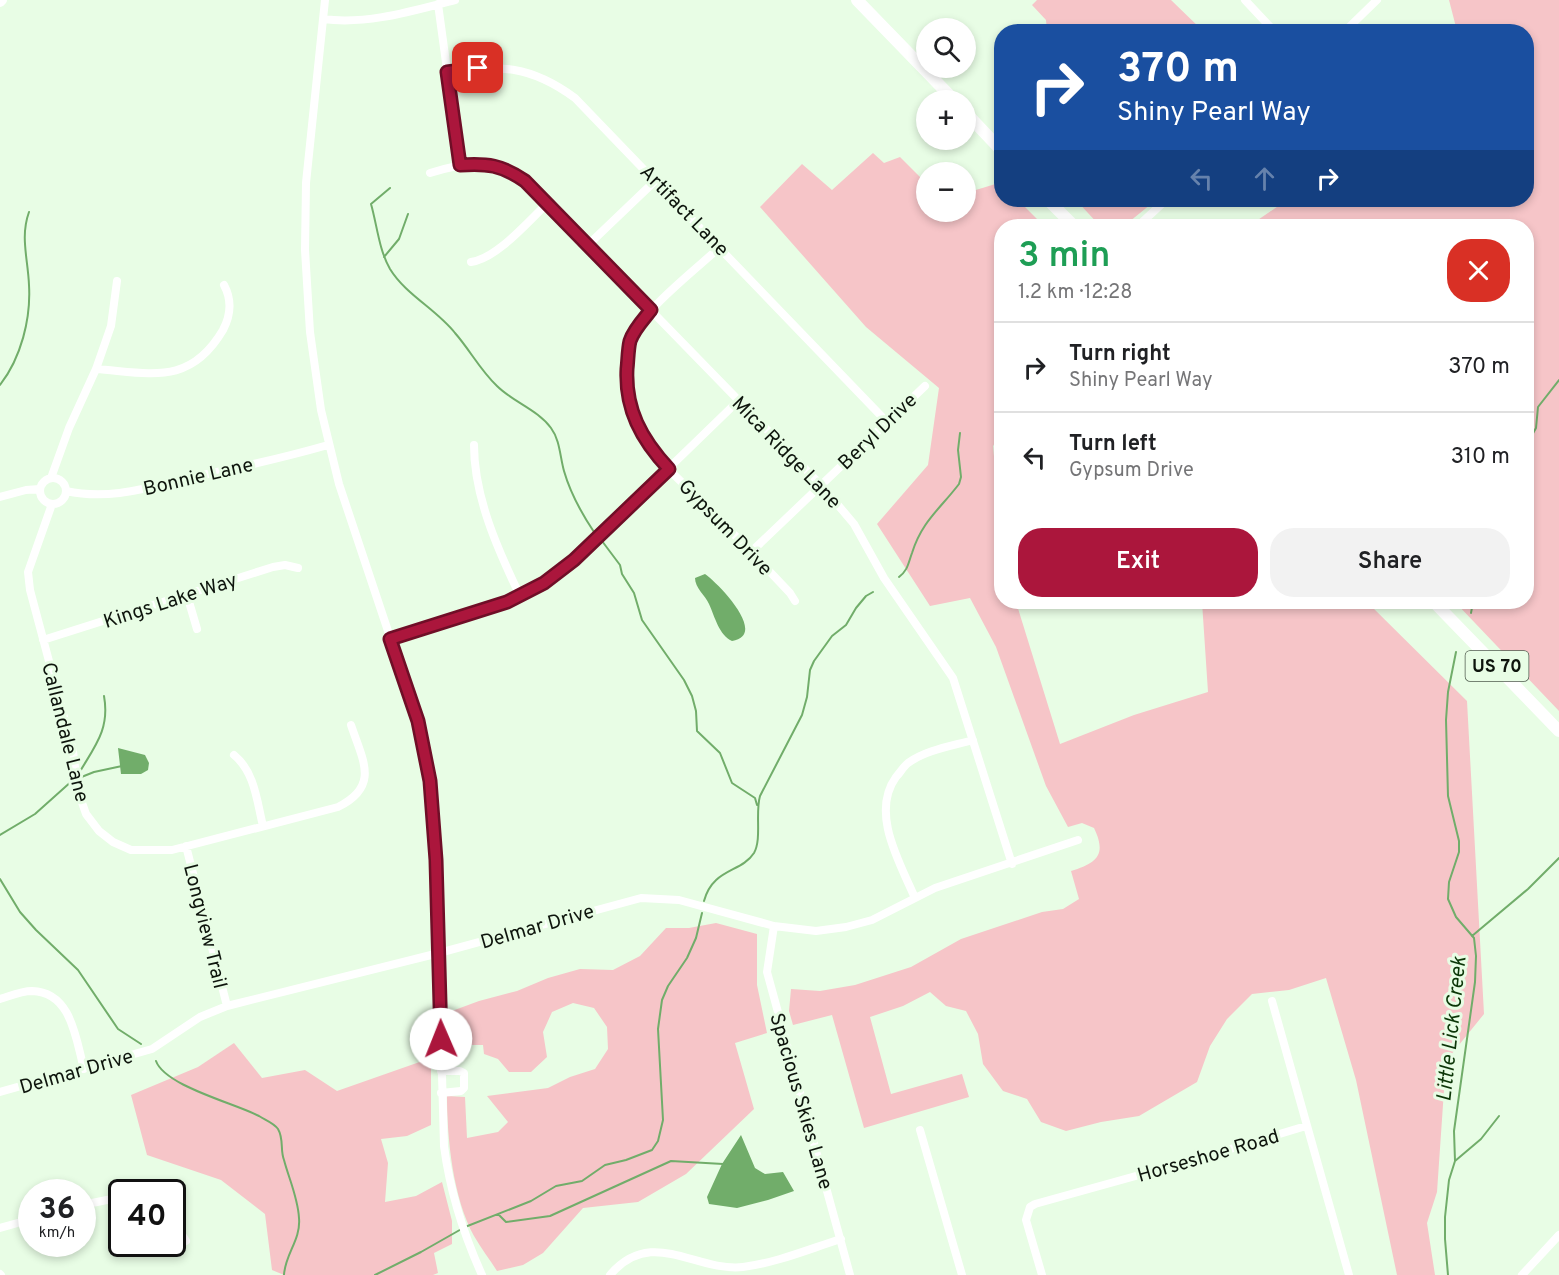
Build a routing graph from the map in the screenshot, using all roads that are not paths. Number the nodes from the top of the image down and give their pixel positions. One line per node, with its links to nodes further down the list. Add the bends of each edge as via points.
1 (325, 0): 7 (street)
2 (455, 0): 6 (street)
3 (858, 0): 11 (highway)
4 (1245, 0): 8 (street)
5 (1377, 0): 9 (street)
6 (438, 4): 7 (street, via 368,20); 10 (street)
7 (323, 19): 32 (street, via 305,230 310,332)
8 (1268, 24)
9 (1352, 24)
10 (447, 72): 14 (street); 16 (street, Artifact Lane, via 515,69 558,85)
11 (944, 90)
12 (976, 124): 13 (highway)
13 (994, 143)
14 (460, 165): 15 (street, Mica Ridge Lane); 17 (street, Mica Ridge Lane, via 496,165 509,170)
15 (430, 173)
16 (656, 180): 22 (street); 23 (street, Artifact Lane)
17 (548, 203): 22 (street, Mica Ridge Lane); 24 (street, via 494,253)
18 (1055, 207): 20 (highway)
19 (1158, 207): 21 (street)
20 (1067, 219)
21 (1146, 219)
22 (588, 245): 27 (street, Mica Ridge Lane)
23 (720, 247): 27 (street, Gypsum Drive); 31 (street, Artifact Lane)
24 (471, 262)
25 (117, 281): 28 (street, via 111,326)
26 (224, 285): 28 (street, via 230,302 228,321 213,346 195,362 179,371 157,374)
27 (651, 310): 30 (street, Mica Ridge Lane); 34 (street, Gypsum Drive, via 630,340 629,403 634,420)
28 (96, 369): 35 (street)
29 (925, 386): 31 (street, Beryl Drive)
30 (738, 401): 34 (street); 36 (street, Mica Ridge Lane)
31 (887, 422): 36 (street, Beryl Drive)
32 (328, 445): 38 (street, Bonnie Lane, via 114,495); 48 (street)
33 (474, 445): 44 (street, via 486,511)
34 (669, 469): 41 (street, Gypsum Drive); 44 (street, via 574,560)
35 (51, 478): 37 (street); 38 (street, via 60,480)
36 (821, 485): 41 (street, Beryl Drive); 52 (street, Mica Ridge Lane, via 854,524 884,578 953,678)
37 (40, 489): 39 (street); 40 (street, via 44,501)
38 (66, 491): 40 (street, via 60,502)
39 (0, 497)
40 (52, 504): 49 (street, Callandale Lane, via 28,572)
41 (751, 552): 45 (street, Gypsum Drive)
42 (298, 568): 43 (street, Kings Lake Way, via 273,567)
43 (187, 595): 47 (street); 49 (street, Kings Lake Way)
44 (520, 596): 48 (street)
45 (795, 601)
46 (1441, 609): 51 (highway, US 70)
47 (197, 629)
48 (390, 639): 60 (street, via 418,721 428,771)
49 (43, 640): 56 (street, Callandale Lane, via 86,814 99,831 130,850)
50 (351, 725): 54 (street, Callandale Lane, via 365,773 363,788 354,800)
51 (1559, 731)
52 (973, 740): 57 (street, Mica Ridge Lane); 58 (street, via 922,755 906,764 890,787 885,806 888,827)
53 (234, 755): 54 (street, via 249,773)
54 (263, 826): 56 (street, Callandale Lane)
55 (1078, 840): 57 (street, Delmar Drive)
56 (186, 846): 63 (street, Longview Trail)
57 (1012, 864): 58 (street, Delmar Drive)
58 (915, 898): 59 (street, Delmar Drive, via 872,920 846,927 816,931)
59 (774, 926): 60 (street, Delmar Drive, via 679,900 641,898); 73 (street, Spacious Skies Lane, via 767,972)
60 (439, 953): 63 (street, Delmar Drive); 65 (street)
61 (0, 999): 64 (street, via 31,991 57,1000 72,1024)
62 (1272, 1001): 68 (street)
63 (227, 1006): 64 (street, Delmar Drive, via 200,1017 152,1049)
64 (84, 1070): 66 (street, Delmar Drive)
65 (441, 1071): 67 (street); 67 (street, via 464,1073 464,1088)
66 (0, 1092)
67 (441, 1093): 74 (street, via 450,1187)
68 (1306, 1126): 78 (street, Horseshoe Road, via 1035,1204 1026,1220); 79 (street, Horseshoe Road)
69 (920, 1130): 77 (street)
70 (18, 1223): 71 (street)
71 (0, 1228)
72 (1559, 1235): 80 (street)
73 (841, 1239): 75 (street, via 740,1267 719,1266 662,1251 642,1253 627,1259); 76 (street, Spacious Skies Lane)
74 (482, 1275)
75 (610, 1275)
76 (850, 1275)
77 (962, 1275)
78 (1042, 1275)
79 (1349, 1275)
80 (1522, 1275)

